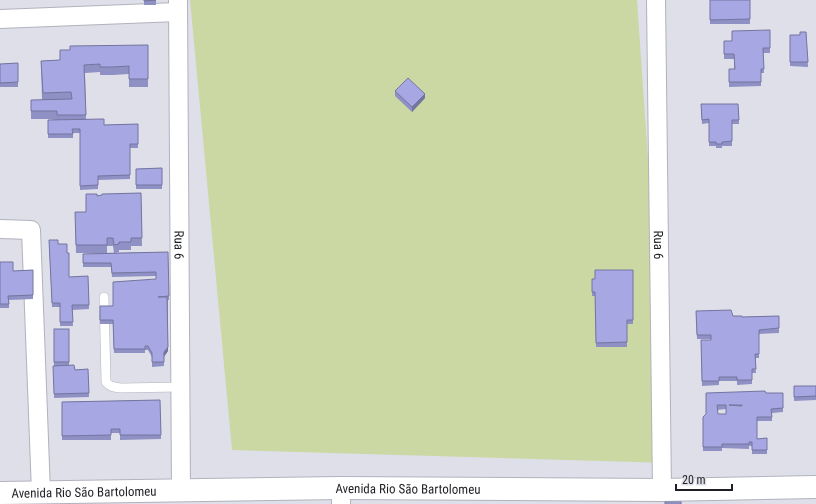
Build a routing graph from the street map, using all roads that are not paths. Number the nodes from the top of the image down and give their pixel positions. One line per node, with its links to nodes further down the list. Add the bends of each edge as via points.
1 (656, 0): 8 (street, Rua 6)
2 (178, 6): 3 (street); 6 (street, Rua 6)
3 (0, 19)
4 (0, 229): 10 (street, via 31,230)
5 (104, 297): 6 (lane, via 106,382 112,387 121,388)
6 (181, 387): 9 (street, Rua 6)
7 (816, 487): 8 (street, Avenida Rio São Bartolomeu)
8 (662, 490): 12 (street, Avenida Rio São Bartolomeu)
9 (181, 491): 10 (street, Avenida Rio São Bartolomeu); 12 (street, Avenida Rio São Bartolomeu)
10 (41, 492): 11 (street, Avenida Rio São Bartolomeu)
11 (0, 493)
12 (341, 496)

